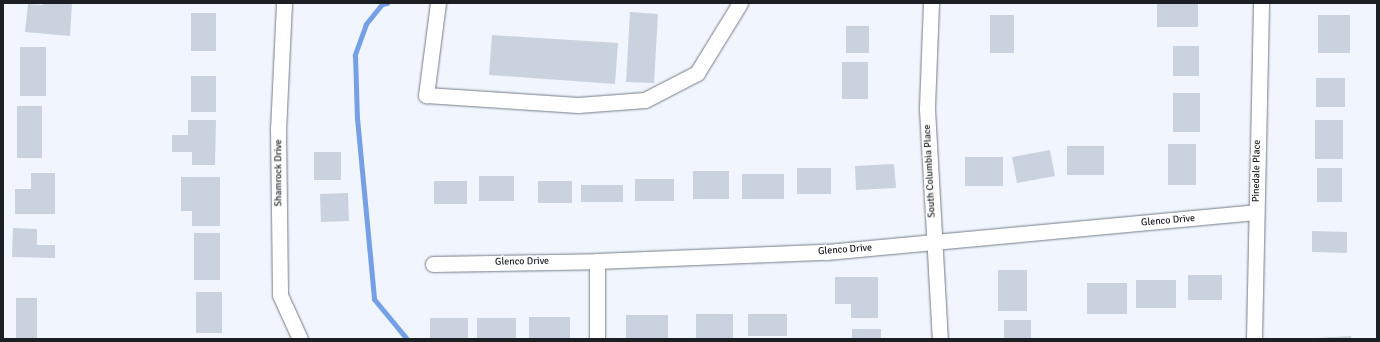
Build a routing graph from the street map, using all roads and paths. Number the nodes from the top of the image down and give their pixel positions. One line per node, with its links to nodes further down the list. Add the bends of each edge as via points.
1 (284, 3): 10 (street, Shamrock Drive, via 278,128 280,295)
2 (438, 3): 3 (street, via 426,95 578,105 644,100 697,73)
3 (740, 3)
4 (931, 3): 7 (street, South Columbia Place, via 927,109)
5 (1261, 3): 6 (street, Pinedale Place)
6 (1256, 212): 7 (street, Glenco Drive); 13 (street, Pinedale Place)
7 (933, 243): 8 (street, Glenco Drive, via 826,252); 12 (street, South Columbia Place)
8 (597, 261): 9 (street, Glenco Drive); 11 (street)
9 (433, 264)
10 (300, 339)
11 (597, 339)
12 (940, 339)
13 (1254, 339)

